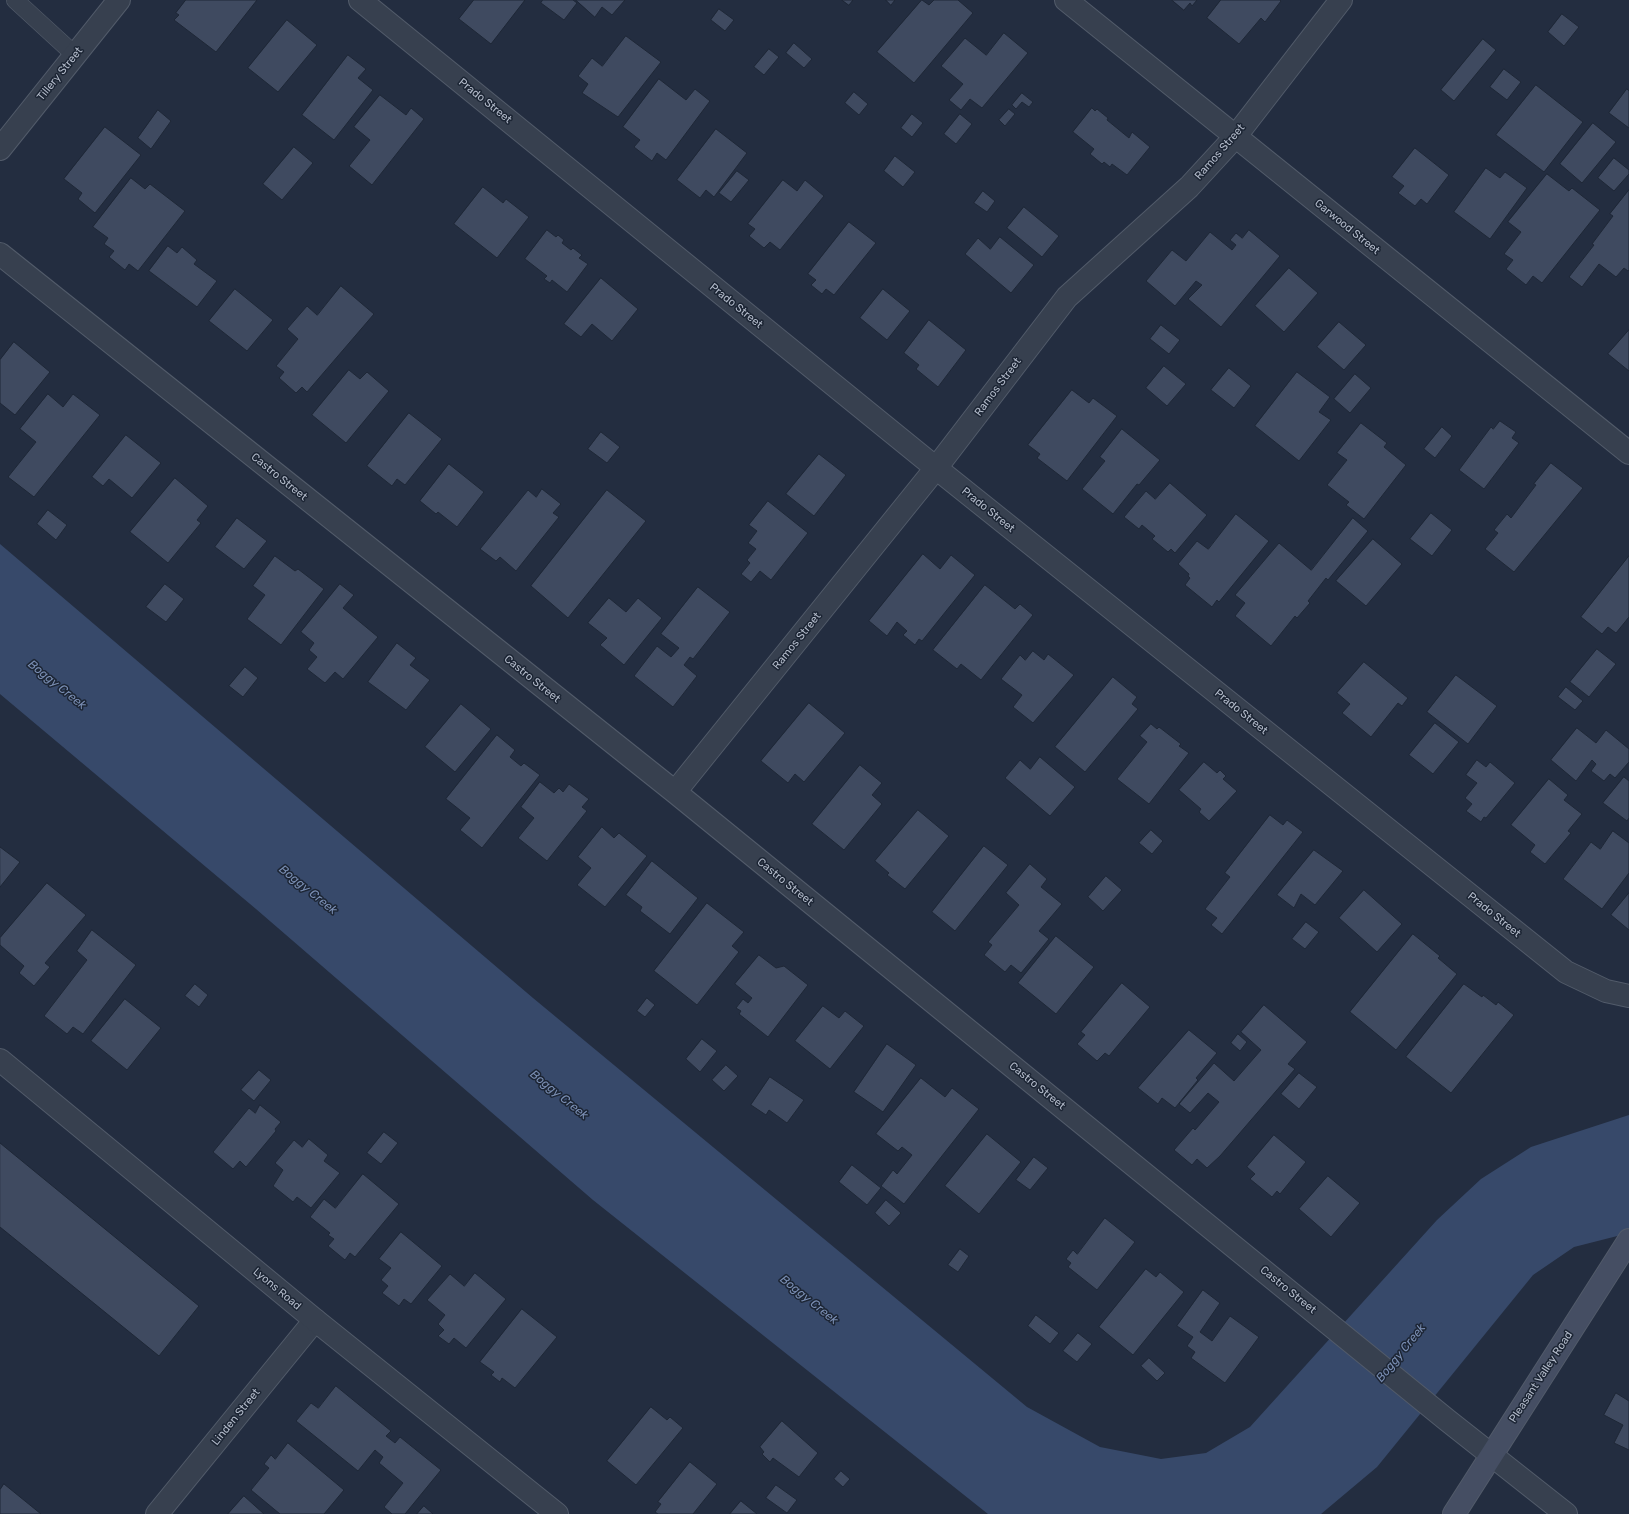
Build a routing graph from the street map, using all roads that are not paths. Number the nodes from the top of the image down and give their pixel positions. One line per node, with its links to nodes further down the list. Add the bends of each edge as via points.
1 (15, 0): 6 (lane)
2 (119, 0): 6 (street, Tillery Street)
3 (360, 0): 11 (street, Prado Street)
4 (1066, 0): 7 (street, Garwood Street)
5 (1341, 0): 7 (street, Ramos Street)
6 (75, 55): 8 (street, Tillery Street)
7 (1235, 137): 10 (street, Garwood Street); 11 (street, Ramos Street, via 1189,187 1066,297)
8 (0, 148)
9 (0, 254): 12 (street, Castro Street)
10 (1629, 452)
11 (936, 468): 12 (street, Ramos Street); 13 (street, Prado Street, via 1566,972 1606,991)
12 (675, 792): 17 (street, Castro Street)
13 (1629, 996)
14 (0, 1060): 16 (street, Lyons Road)
15 (1629, 1240): 17 (main road, Pleasant Valley Road)
16 (315, 1320): 18 (street, Linden Street); 19 (street, Lyons Road)
17 (1492, 1455): 20 (main road, Pleasant Valley Road); 21 (street, Castro Street)
18 (157, 1514)
19 (557, 1514)
20 (1454, 1514)
21 (1566, 1514)

